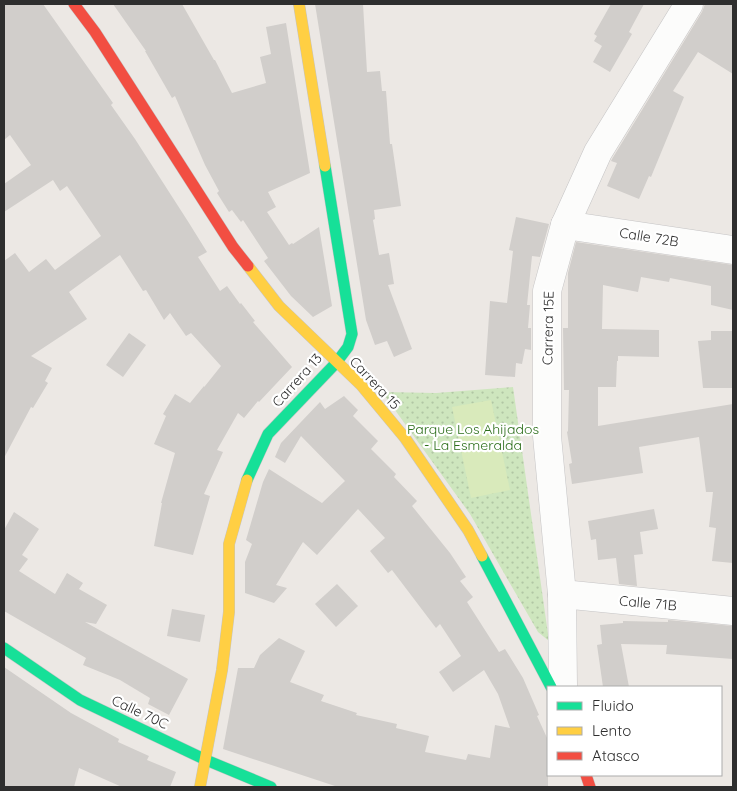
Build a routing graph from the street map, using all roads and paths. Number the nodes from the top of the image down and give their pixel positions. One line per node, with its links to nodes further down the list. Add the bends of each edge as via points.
1 (74, 4): 6 (street, Carrera 13, via 233,247 279,306)
2 (299, 4): 6 (street, Carrera 15, via 352,334 348,347)
3 (689, 4): 4 (street, Carrera 15E, via 598,152)
4 (565, 225): 5 (street, Calle 72B); 7 (street, Carrera 15E, via 547,291 547,436)
5 (733, 250)
6 (336, 363): 10 (street, Carrera 15, via 361,385 405,438 468,530); 12 (street, Carrera 13, via 268,434 248,477 229,544 229,612)
7 (562, 594): 8 (street, Calle 71B); 11 (street, Carrera 15E)
8 (733, 611)
9 (4, 648): 12 (street, Calle 70C, via 80,700)
10 (550, 686)
11 (562, 686)
12 (206, 760): 13 (street, Carrera 13); 14 (street, Calle 70C)
13 (200, 787)
14 (271, 787)

